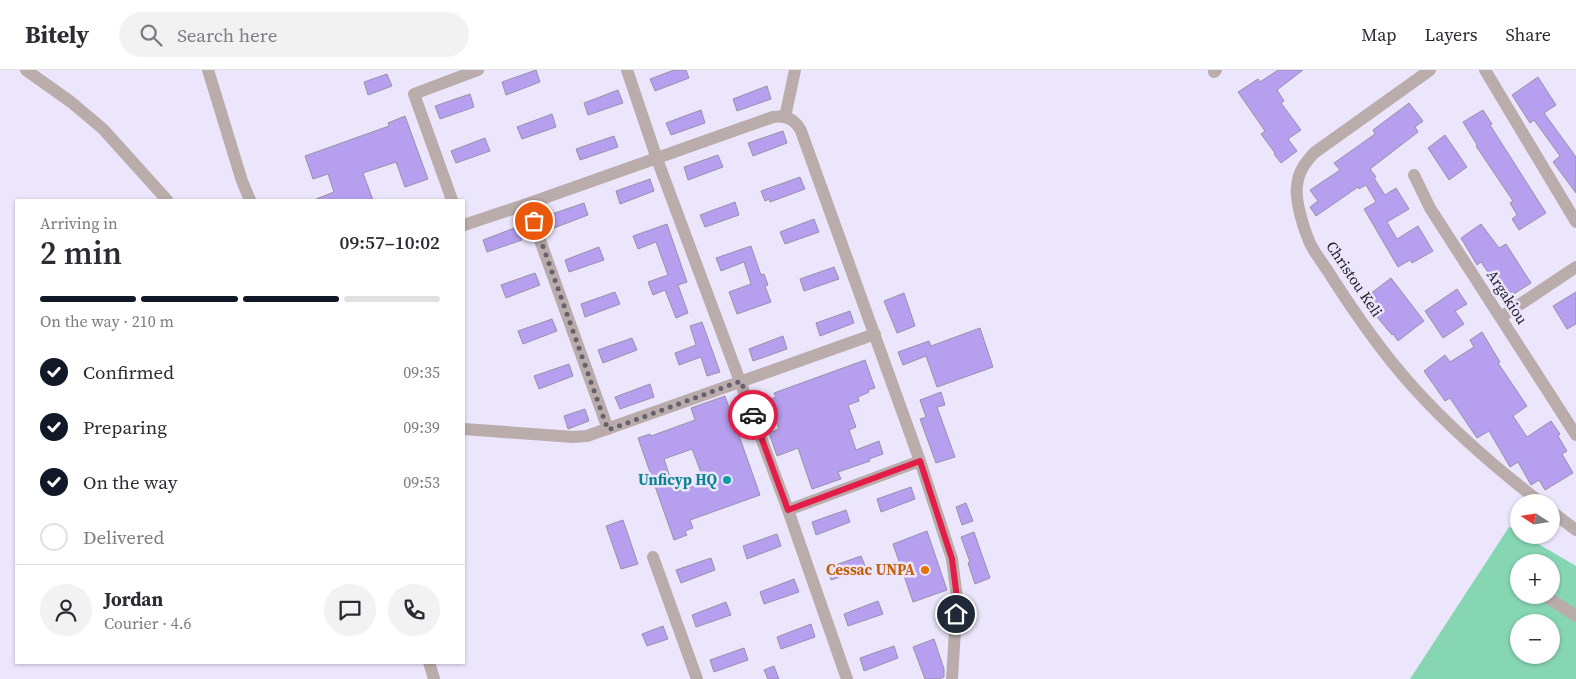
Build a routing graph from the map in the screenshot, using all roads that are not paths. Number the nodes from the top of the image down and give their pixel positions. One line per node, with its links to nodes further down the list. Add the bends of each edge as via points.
1 (26, 70): 11 (street, via 103,129)
2 (208, 70): 12 (street)
3 (478, 70): 13 (street, via 414,94)
4 (627, 70): 9 (street)
5 (796, 70): 8 (street)
6 (1430, 70): 25 (street, Christou Keli, via 1314,153 1299,174 1297,197 1309,241 1376,342 1413,388 1449,424)
7 (1485, 70): 15 (street)
8 (785, 117): 9 (street, via 773,117); 19 (street, via 795,121 801,131)
9 (657, 158): 14 (street); 20 (street)
10 (1414, 175): 18 (street, Argakiou, via 1430,208)
11 (166, 199)
12 (250, 199)
13 (452, 199)
14 (527, 204): 16 (street); 22 (street)
15 (1576, 222)
16 (465, 225)
17 (1576, 267): 18 (street)
18 (1500, 317): 23 (street, Argakiou)
19 (874, 334): 20 (street); 24 (street)
20 (741, 381): 22 (street); 26 (street)
21 (465, 429): 22 (street, via 573,437)
22 (608, 430)
23 (1576, 435)
24 (920, 461): 26 (street); 36 (street, via 956,578)
25 (1531, 494)
26 (788, 510): 35 (street)
27 (1560, 518): 28 (street)
28 (1576, 530)
29 (653, 557): 34 (street)
30 (1558, 604): 31 (street)
31 (1576, 616)
32 (429, 664): 33 (street)
33 (434, 679)
34 (697, 679)
35 (846, 679)
36 (952, 679)

